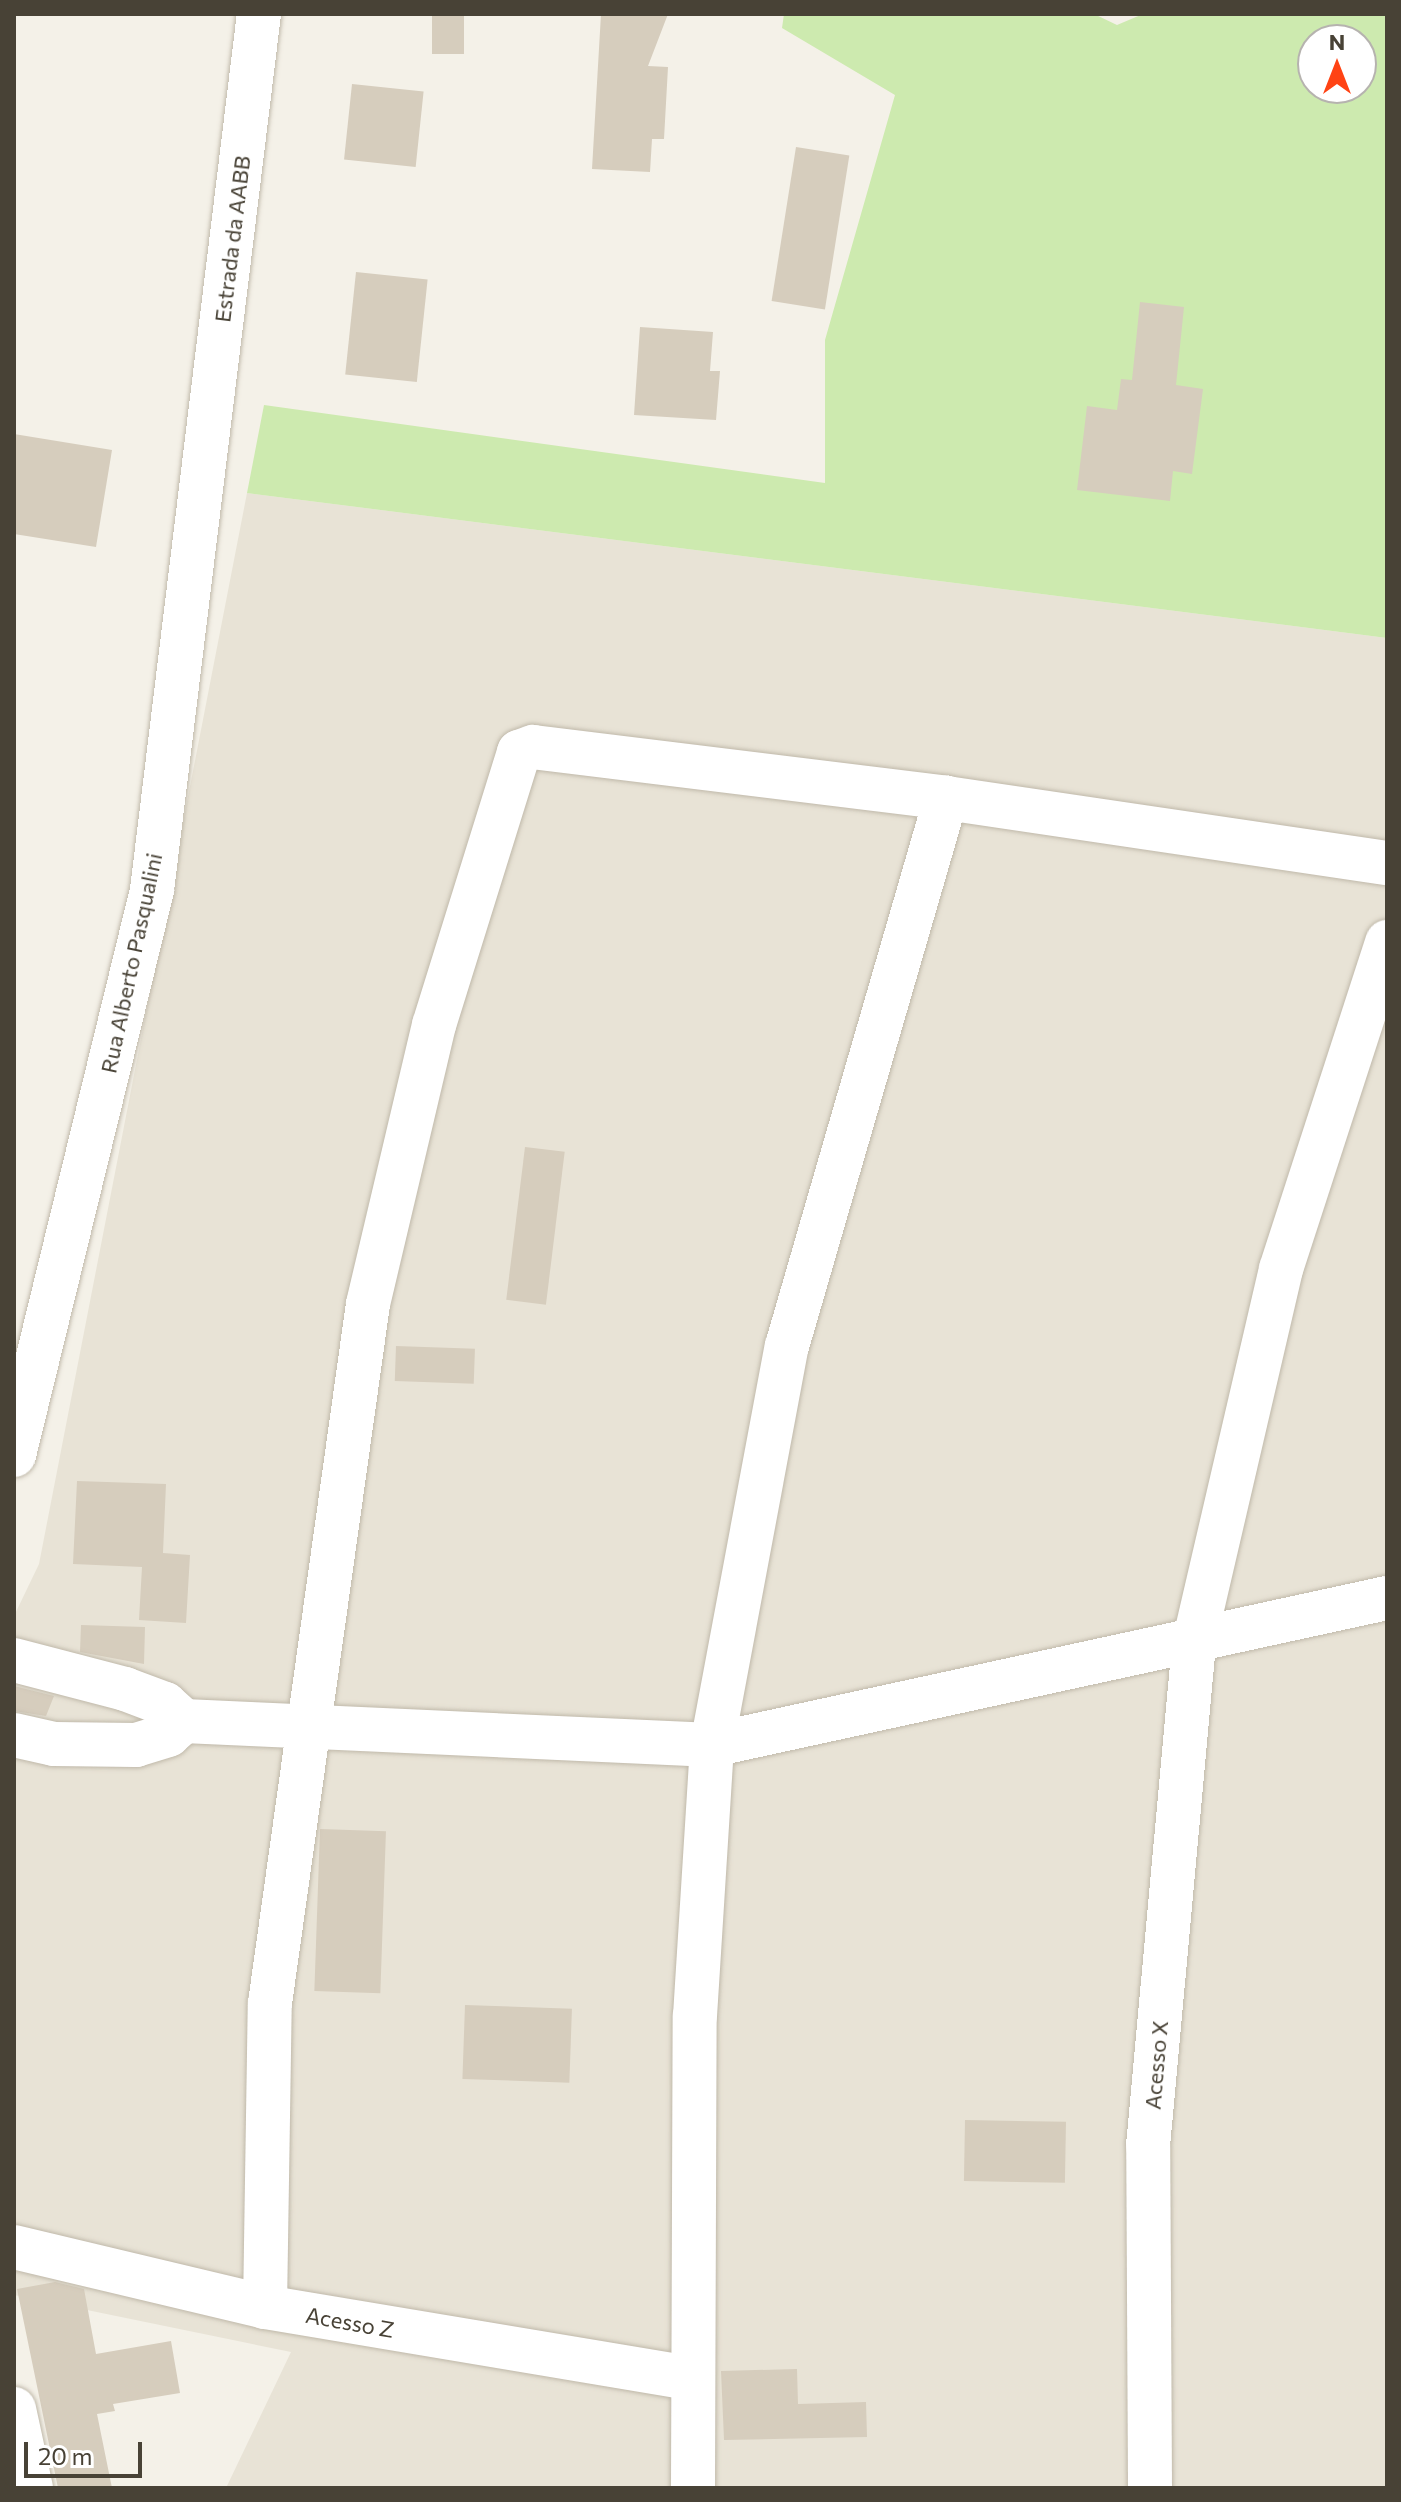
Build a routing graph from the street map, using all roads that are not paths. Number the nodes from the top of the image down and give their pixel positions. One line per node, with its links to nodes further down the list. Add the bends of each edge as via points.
1 (259, 14): 2 (street, Estrada da AABB)
2 (206, 464): 6 (street, Rua Alberto Pasqualini, via 152,890)
3 (946, 798): 4 (street); 11 (street, via 533,747 519,752 434,1025 368,1304); 13 (street, via 787,1346)
4 (1387, 863)
5 (1387, 942): 8 (street, Acesso X, via 1281,1269)
6 (14, 1455)
7 (1387, 1598): 8 (street)
8 (1194, 1643): 13 (street); 20 (street, Acesso X, via 1148,2146)
9 (14, 1660): 10 (street, via 125,1689 165,1704)
10 (184, 1721): 11 (street); 12 (street, via 168,1735 136,1745 54,1744)
11 (305, 1725): 13 (street); 15 (street, via 270,2003)
12 (14, 1735)
13 (712, 1745): 16 (street, via 695,2016)
14 (14, 2247): 15 (street, Acesso Z)
15 (265, 2307): 16 (street, Acesso Z)
16 (690, 2378): 19 (street)
17 (14, 2409): 18 (street)
18 (31, 2488)
19 (693, 2488)
20 (1150, 2488)

